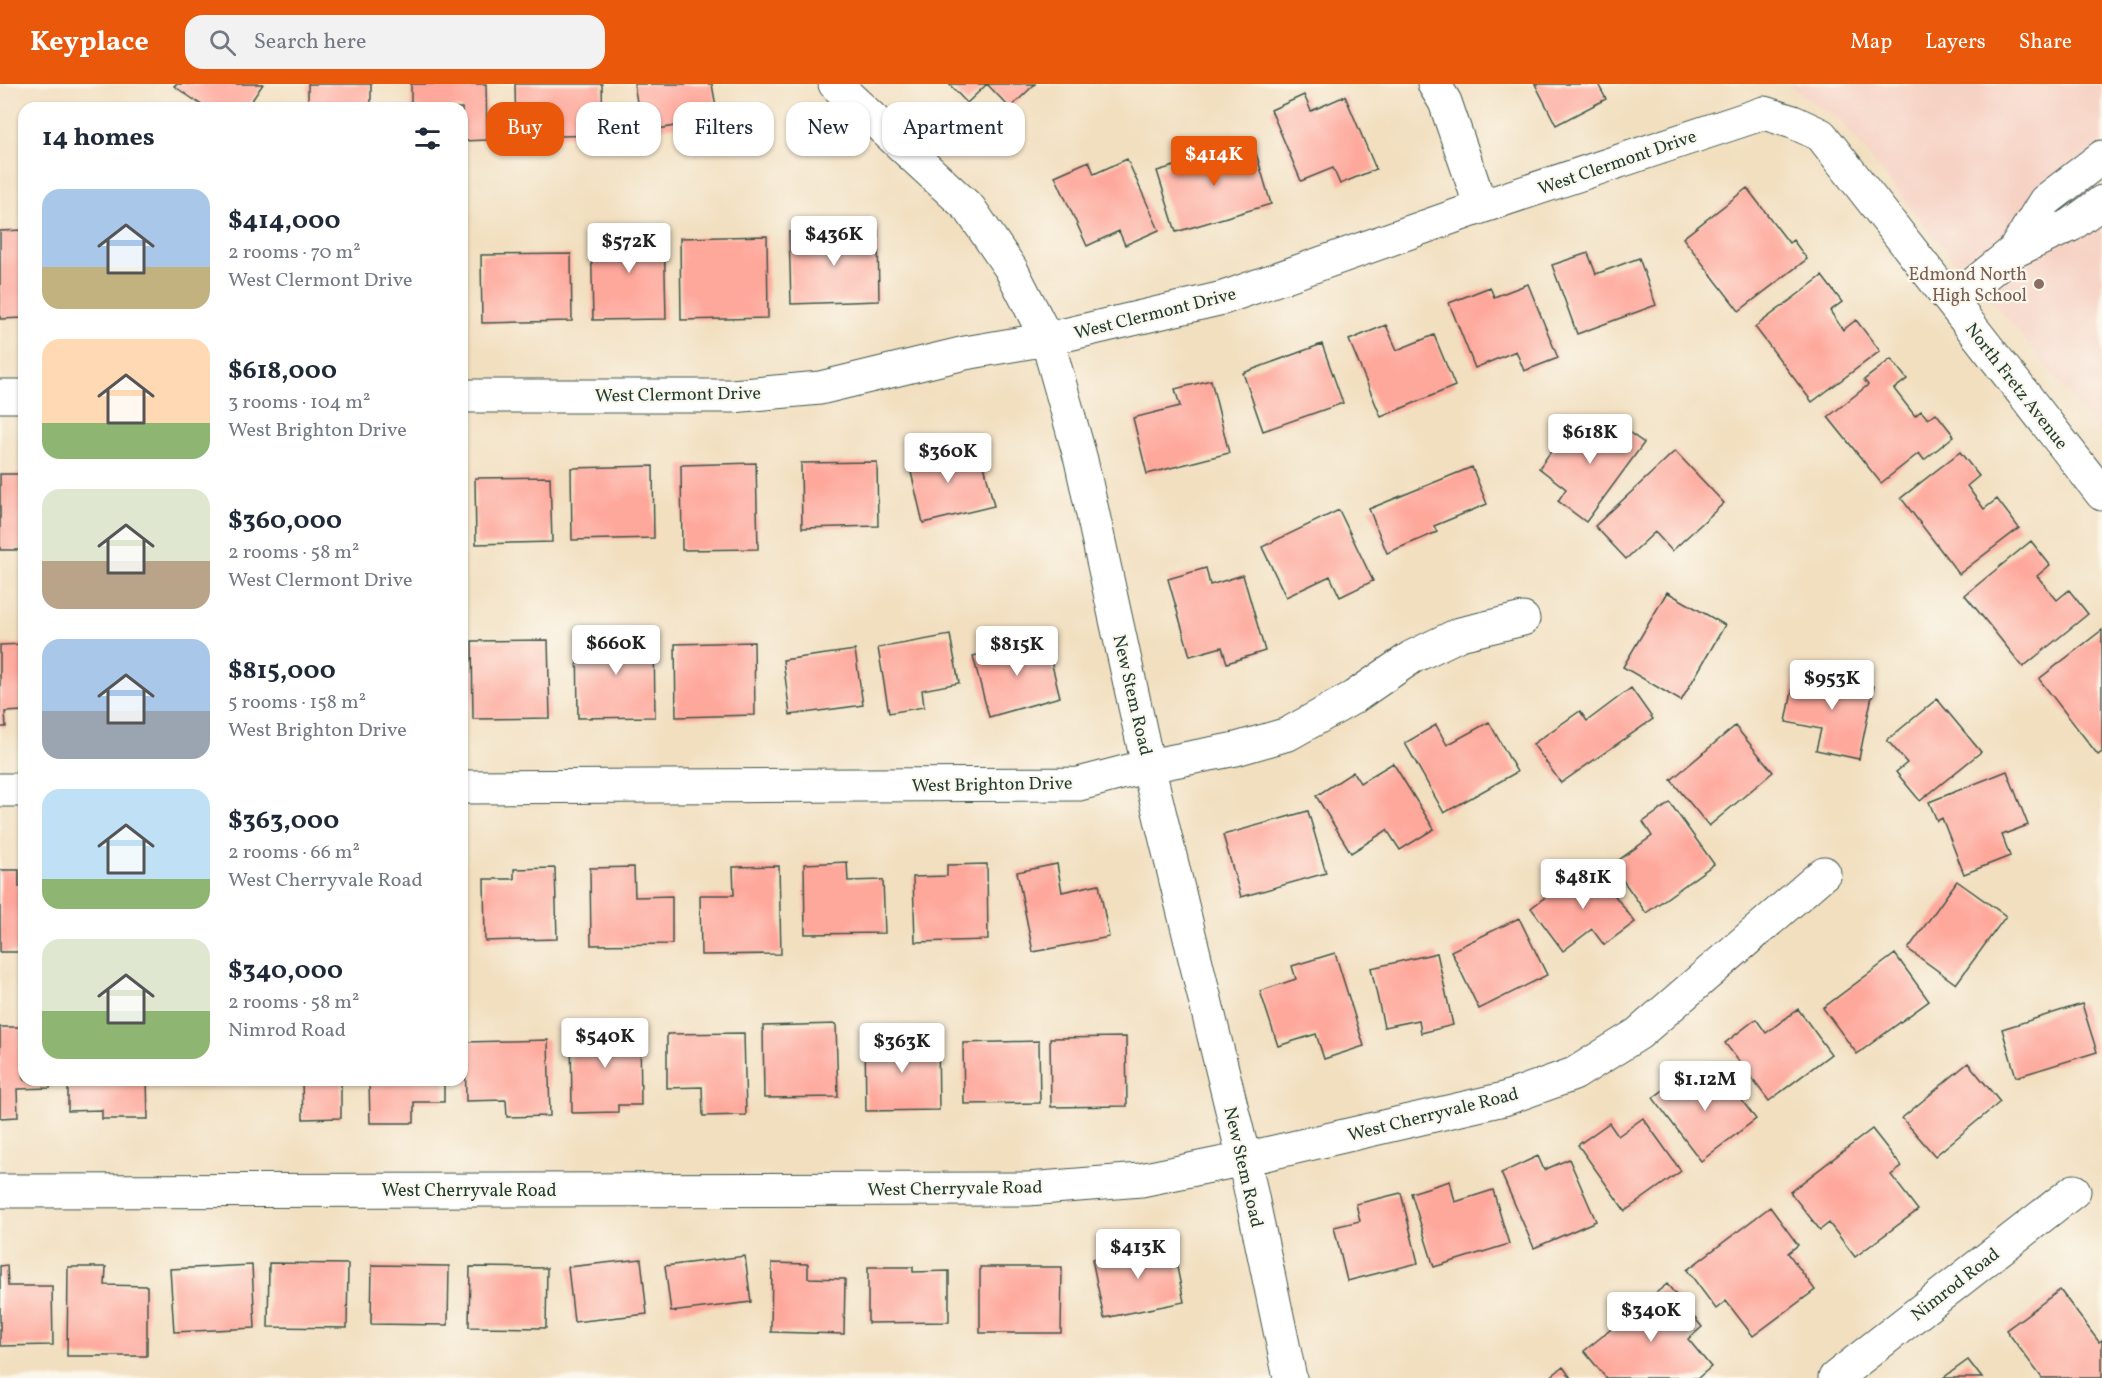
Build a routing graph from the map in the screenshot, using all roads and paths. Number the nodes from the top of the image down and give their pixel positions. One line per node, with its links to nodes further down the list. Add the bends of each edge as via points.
1 (835, 84): 9 (street, New Stem Road, via 970,209 1011,269)
2 (1434, 84): 6 (street, via 1445,102)
3 (1821, 135): 6 (street, West Clermont Drive, via 1764,113); 8 (street, North Fretz Avenue)
4 (2102, 157): 7 (street, via 2045,201)
5 (2102, 202): 7 (street, via 2071,225)
6 (1482, 207): 9 (street, West Clermont Drive, via 1223,298)
7 (2014, 251): 8 (street)
8 (1952, 303): 13 (street, North Fretz Avenue)
9 (1047, 339): 12 (street, West Clermont Drive, via 965,353 820,388 743,395); 15 (street, New Stem Road, via 1081,460)
10 (0, 396): 11 (street)
11 (18, 396)
12 (468, 396)
13 (2102, 494)
14 (1523, 619): 15 (street, West Brighton Drive, via 1460,634 1412,657 1354,697 1288,734 1236,749)
15 (1148, 766): 16 (street, West Brighton Drive, via 1079,784); 20 (street, New Stem Road)
16 (468, 787)
17 (0, 790): 18 (street)
18 (18, 790)
19 (1824, 873): 20 (street, West Cherryvale Road, via 1638,1034 1574,1074 1504,1099)
20 (1244, 1159): 21 (street, West Cherryvale Road, via 1141,1180 1028,1189); 23 (street, New Stem Road)
21 (0, 1191)
22 (2074, 1191): 24 (street, Nimrod Road)
23 (1290, 1378)
24 (1835, 1378)

